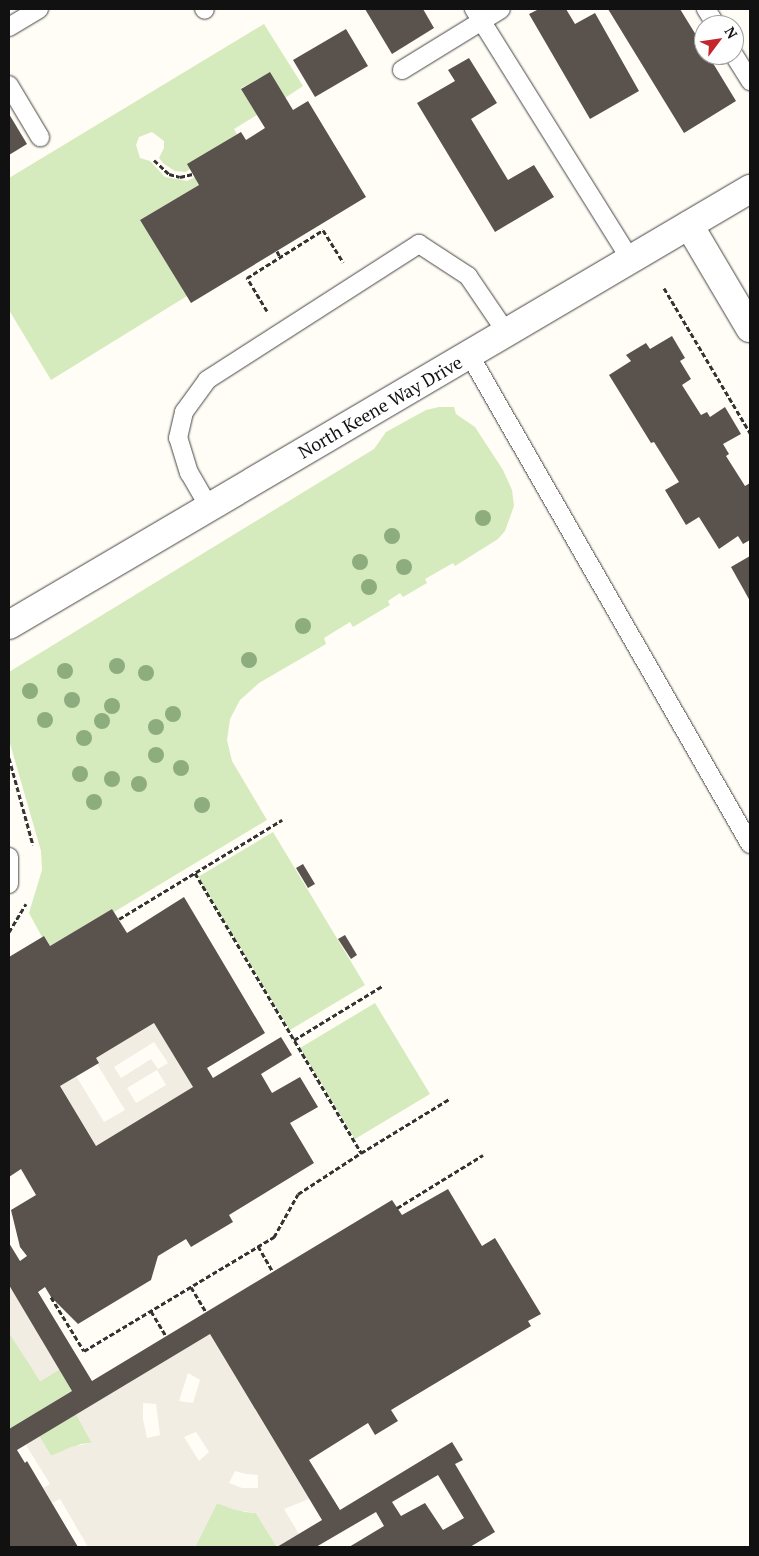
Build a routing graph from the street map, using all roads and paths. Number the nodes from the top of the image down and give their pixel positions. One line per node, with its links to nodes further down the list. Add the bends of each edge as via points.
1 (39, 9): 4 (lane)
2 (501, 9): 3 (lane)
3 (477, 15): 6 (lane); 17 (lane)
4 (9, 27)
5 (740, 65): 7 (lane)
6 (402, 70)
7 (750, 81)
8 (9, 85): 9 (lane)
9 (40, 137)
10 (154, 160): 11 (path, via 169,174 180,177)
11 (193, 174)
12 (750, 188): 13 (street, North Keene Way Drive)
13 (689, 225): 17 (street, North Keene Way Drive); 20 (street)
14 (332, 246): 16 (path, via 323,230)
15 (277, 251): 16 (path)
16 (280, 257): 19 (path, via 247,278)
17 (630, 259): 21 (street, North Keene Way Drive)
18 (664, 288): 23 (path)
19 (256, 292)
20 (750, 328)
21 (506, 332): 22 (street, North Keene Way Drive); 24 (lane, via 468,276 420,244 207,380 184,412 178,438 189,472)
22 (468, 354): 24 (street, North Keene Way Drive); 27 (lane)
23 (750, 433)
24 (209, 507): 25 (street, North Keene Way Drive)
25 (9, 625)
26 (282, 820): 29 (path)
27 (750, 844)
28 (9, 857): 30 (lane)
29 (194, 873): 31 (path); 33 (path)
30 (9, 884)
31 (119, 920)
32 (382, 986): 33 (path)
33 (294, 1040): 35 (path)
34 (449, 1099): 35 (path)
35 (360, 1153): 38 (path, via 298,1194 274,1237)
36 (483, 1155): 37 (path)
37 (397, 1208)
38 (258, 1246): 39 (path); 40 (path)
39 (272, 1272)
40 (191, 1287): 42 (path); 43 (path)
41 (51, 1297): 42 (path, via 84,1352)
42 (151, 1311): 44 (path)
43 (206, 1312)
44 (166, 1336)

